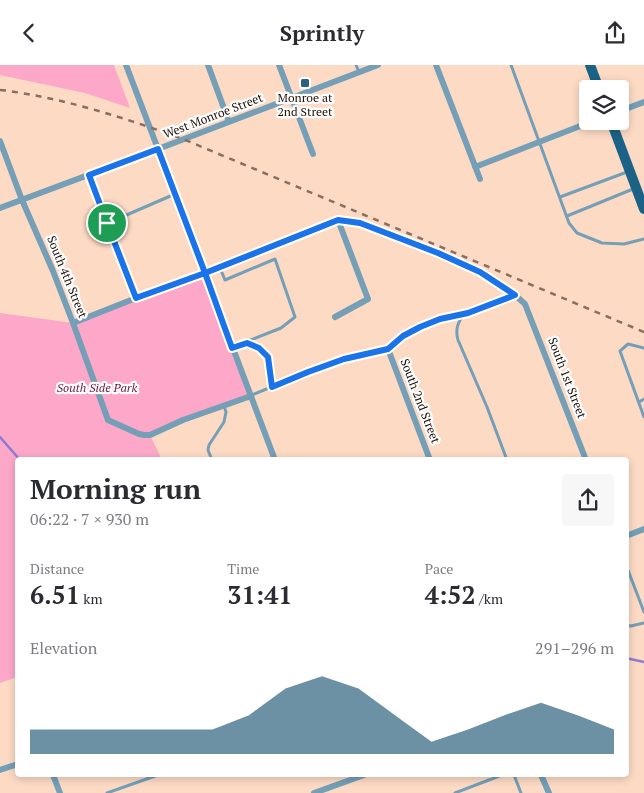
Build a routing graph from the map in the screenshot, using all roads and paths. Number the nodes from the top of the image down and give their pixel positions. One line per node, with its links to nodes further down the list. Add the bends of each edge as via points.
1 (126, 65): 19 (street)
2 (208, 65): 14 (street)
3 (279, 65): 11 (street)
4 (356, 65): 9 (lane)
5 (378, 65): 9 (street, West Monroe Street)
6 (436, 65): 21 (street)
7 (511, 65): 18 (lane)
8 (590, 65): 10 (main road)
9 (359, 72): 11 (street, West Monroe Street)
10 (596, 80)
11 (292, 98): 14 (street, West Monroe Street); 20 (street)
12 (644, 102): 13 (street)
13 (629, 108)
14 (229, 122): 19 (street, West Monroe Street)
15 (579, 126): 18 (street)
16 (614, 130): 22 (main road)
17 (0, 141): 28 (street, South 4th Street)
18 (539, 142): 21 (street); 27 (lane)
19 (158, 149): 23 (street, West Monroe Street); 26 (street)
20 (313, 154)
21 (475, 167): 24 (street)
22 (630, 170): 25 (main road); 27 (lane)
23 (89, 175): 28 (street, West Monroe Street); 33 (street)
24 (480, 179)
25 (636, 188): 30 (main road); 31 (lane)
26 (175, 194): 33 (lane); 36 (street)
27 (560, 197): 31 (lane)
28 (22, 200): 29 (street, West Monroe Street); 41 (street, South 4th Street)
29 (0, 208)
30 (644, 209)
31 (567, 215): 34 (lane, via 577,233 602,243 624,244)
32 (338, 220): 35 (street); 37 (street, via 360,223 438,253 480,272); 40 (street, via 368,299)
33 (107, 223): 38 (street)
34 (644, 239)
35 (220, 267): 36 (street); 42 (lane, via 225,280 274,259 288,294 295,317 281,328)
36 (205, 273): 38 (street); 43 (street)
37 (515, 295): 39 (lane); 56 (street, South 1st Street, via 525,304)
38 (136, 298): 41 (street)
39 (463, 315): 45 (lane, via 420,327); 55 (lane, via 456,330 458,340)
40 (335, 317)
41 (73, 323): 50 (street, South 4th Street, via 110,422 139,435 150,435)
42 (247, 343): 43 (lane); 46 (lane, via 268,357)
43 (232, 348): 47 (street)
44 (644, 348): 49 (lane, via 628,344 620,351)
45 (388, 349): 46 (lane, via 344,359); 54 (street, South 2nd Street)
46 (272, 387): 47 (lane)
47 (250, 396): 50 (street); 53 (street)
48 (644, 399): 49 (lane)
49 (639, 402): 51 (lane)
50 (224, 405): 52 (lane, via 224,422 209,445)
51 (644, 417)
52 (211, 457)
53 (274, 457)
54 (429, 457)
55 (506, 457)
56 (585, 457)
57 (644, 529): 58 (street)
58 (629, 535)
59 (629, 573): 60 (lane)
60 (644, 612)
61 (644, 623): 62 (lane)
62 (629, 626)
63 (15, 765): 64 (street)
64 (0, 770)
65 (53, 777): 72 (street)
66 (152, 777): 71 (lane)
67 (358, 777): 75 (street)
68 (497, 777): 76 (lane)
69 (515, 777): 77 (lane)
70 (543, 777): 78 (street)
71 (122, 788): 73 (lane); 74 (lane)
72 (60, 793)
73 (107, 793)
74 (123, 793)
75 (314, 793)
76 (455, 793)
77 (521, 793)
78 (548, 793)

